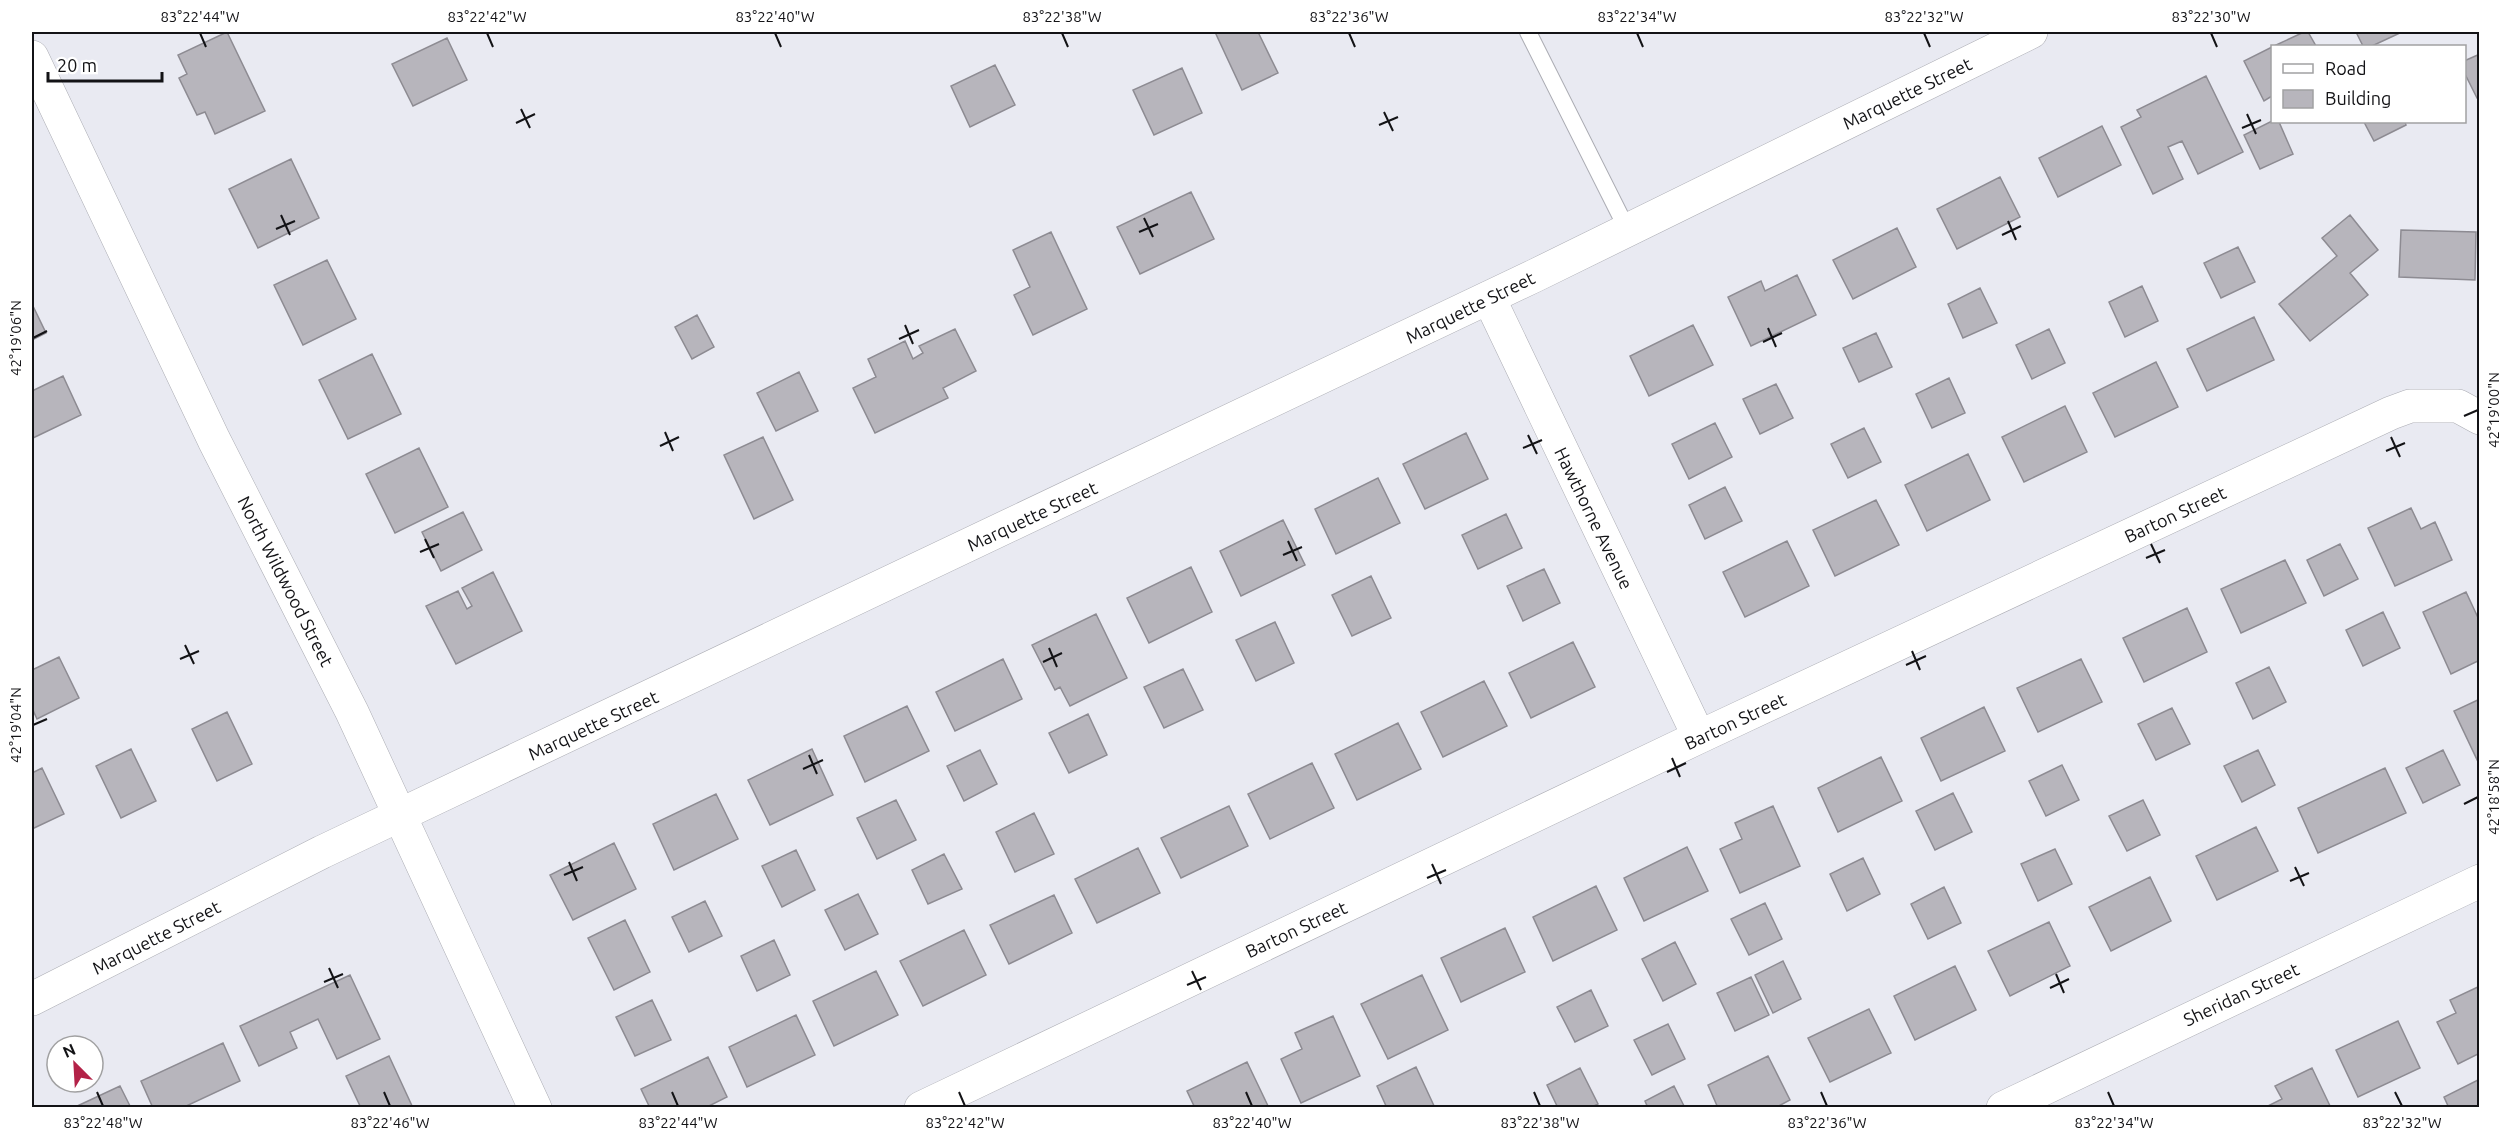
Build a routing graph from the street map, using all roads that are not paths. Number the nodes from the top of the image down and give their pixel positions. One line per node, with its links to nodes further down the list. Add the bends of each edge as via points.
1 (1528, 32): 4 (lane)
2 (2031, 32): 4 (street, Marquette Street)
3 (32, 57): 8 (street, North Wildwood Street, via 214,440 314,635)
4 (1628, 231): 5 (street, Marquette Street)
5 (1489, 298): 7 (street, Hawthorne Avenue); 8 (street, Marquette Street)
6 (2469, 412): 7 (street, Barton Street, via 2410,406 2391,412)
7 (1699, 737): 12 (street, Barton Street)
8 (400, 816): 10 (street, Marquette Street); 11 (street, North Wildwood Street)
9 (2480, 881): 13 (street, Sheridan Street)
10 (32, 999)
11 (535, 1107)
12 (921, 1107)
13 (2003, 1107)

